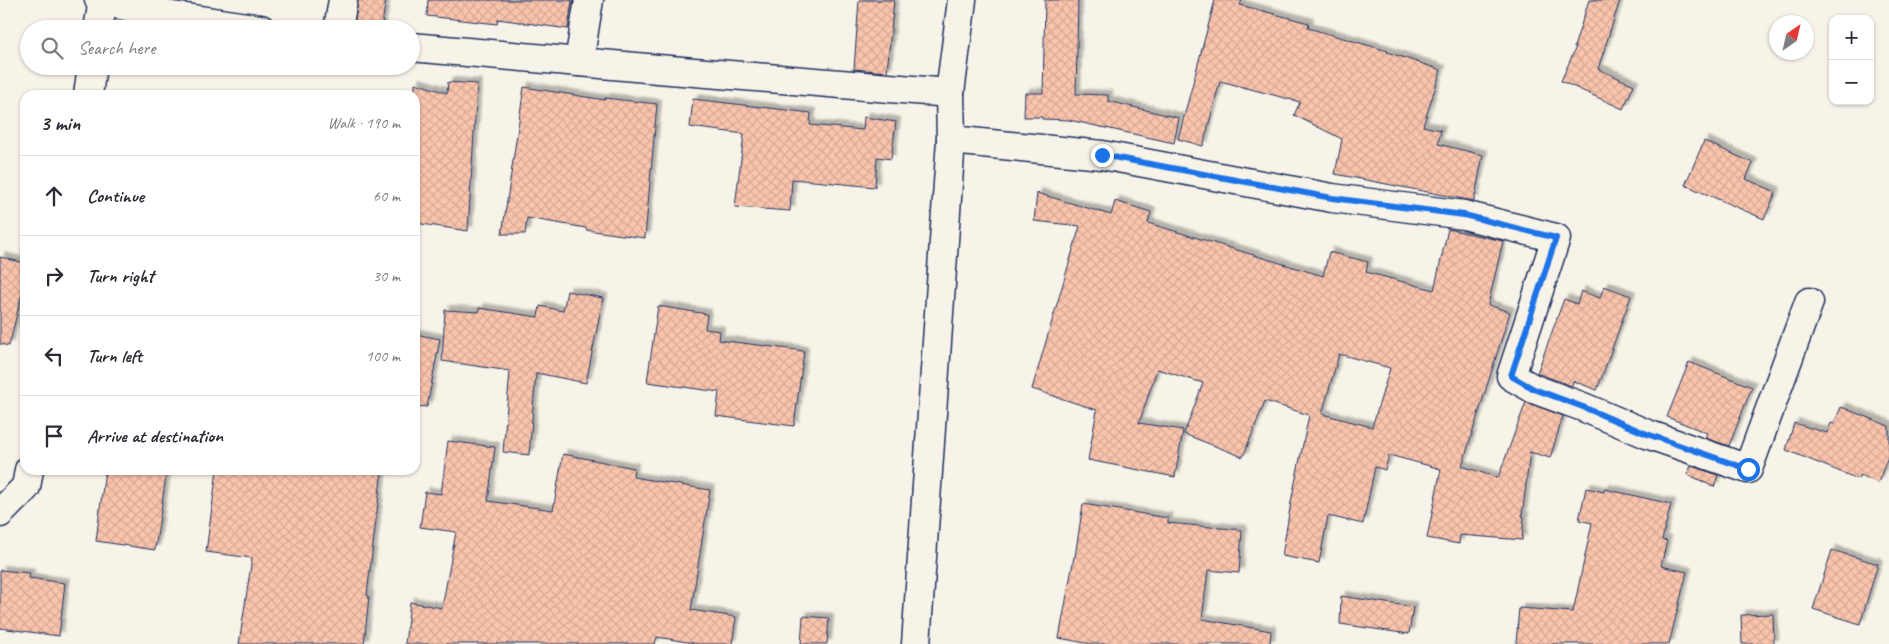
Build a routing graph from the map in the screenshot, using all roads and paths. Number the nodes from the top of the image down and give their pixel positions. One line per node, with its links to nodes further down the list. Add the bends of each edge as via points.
1 (99, 0): 5 (street)
2 (343, 0): 8 (street)
3 (589, 0): 10 (street)
4 (962, 0): 13 (street)
5 (103, 1): 6 (street); 7 (street)
6 (100, 20)
7 (200, 20)
8 (340, 20)
9 (420, 47): 10 (street)
10 (579, 62): 13 (street)
11 (91, 75): 12 (street)
12 (89, 90)
13 (950, 93): 14 (street)
14 (951, 140): 15 (street, via 1102,155 1332,198 1464,215 1556,238 1511,376 1534,389 1647,434 1748,469); 18 (street)
15 (1809, 302)
16 (27, 475): 17 (street, via 26,487)
17 (0, 513)
18 (916, 644)

